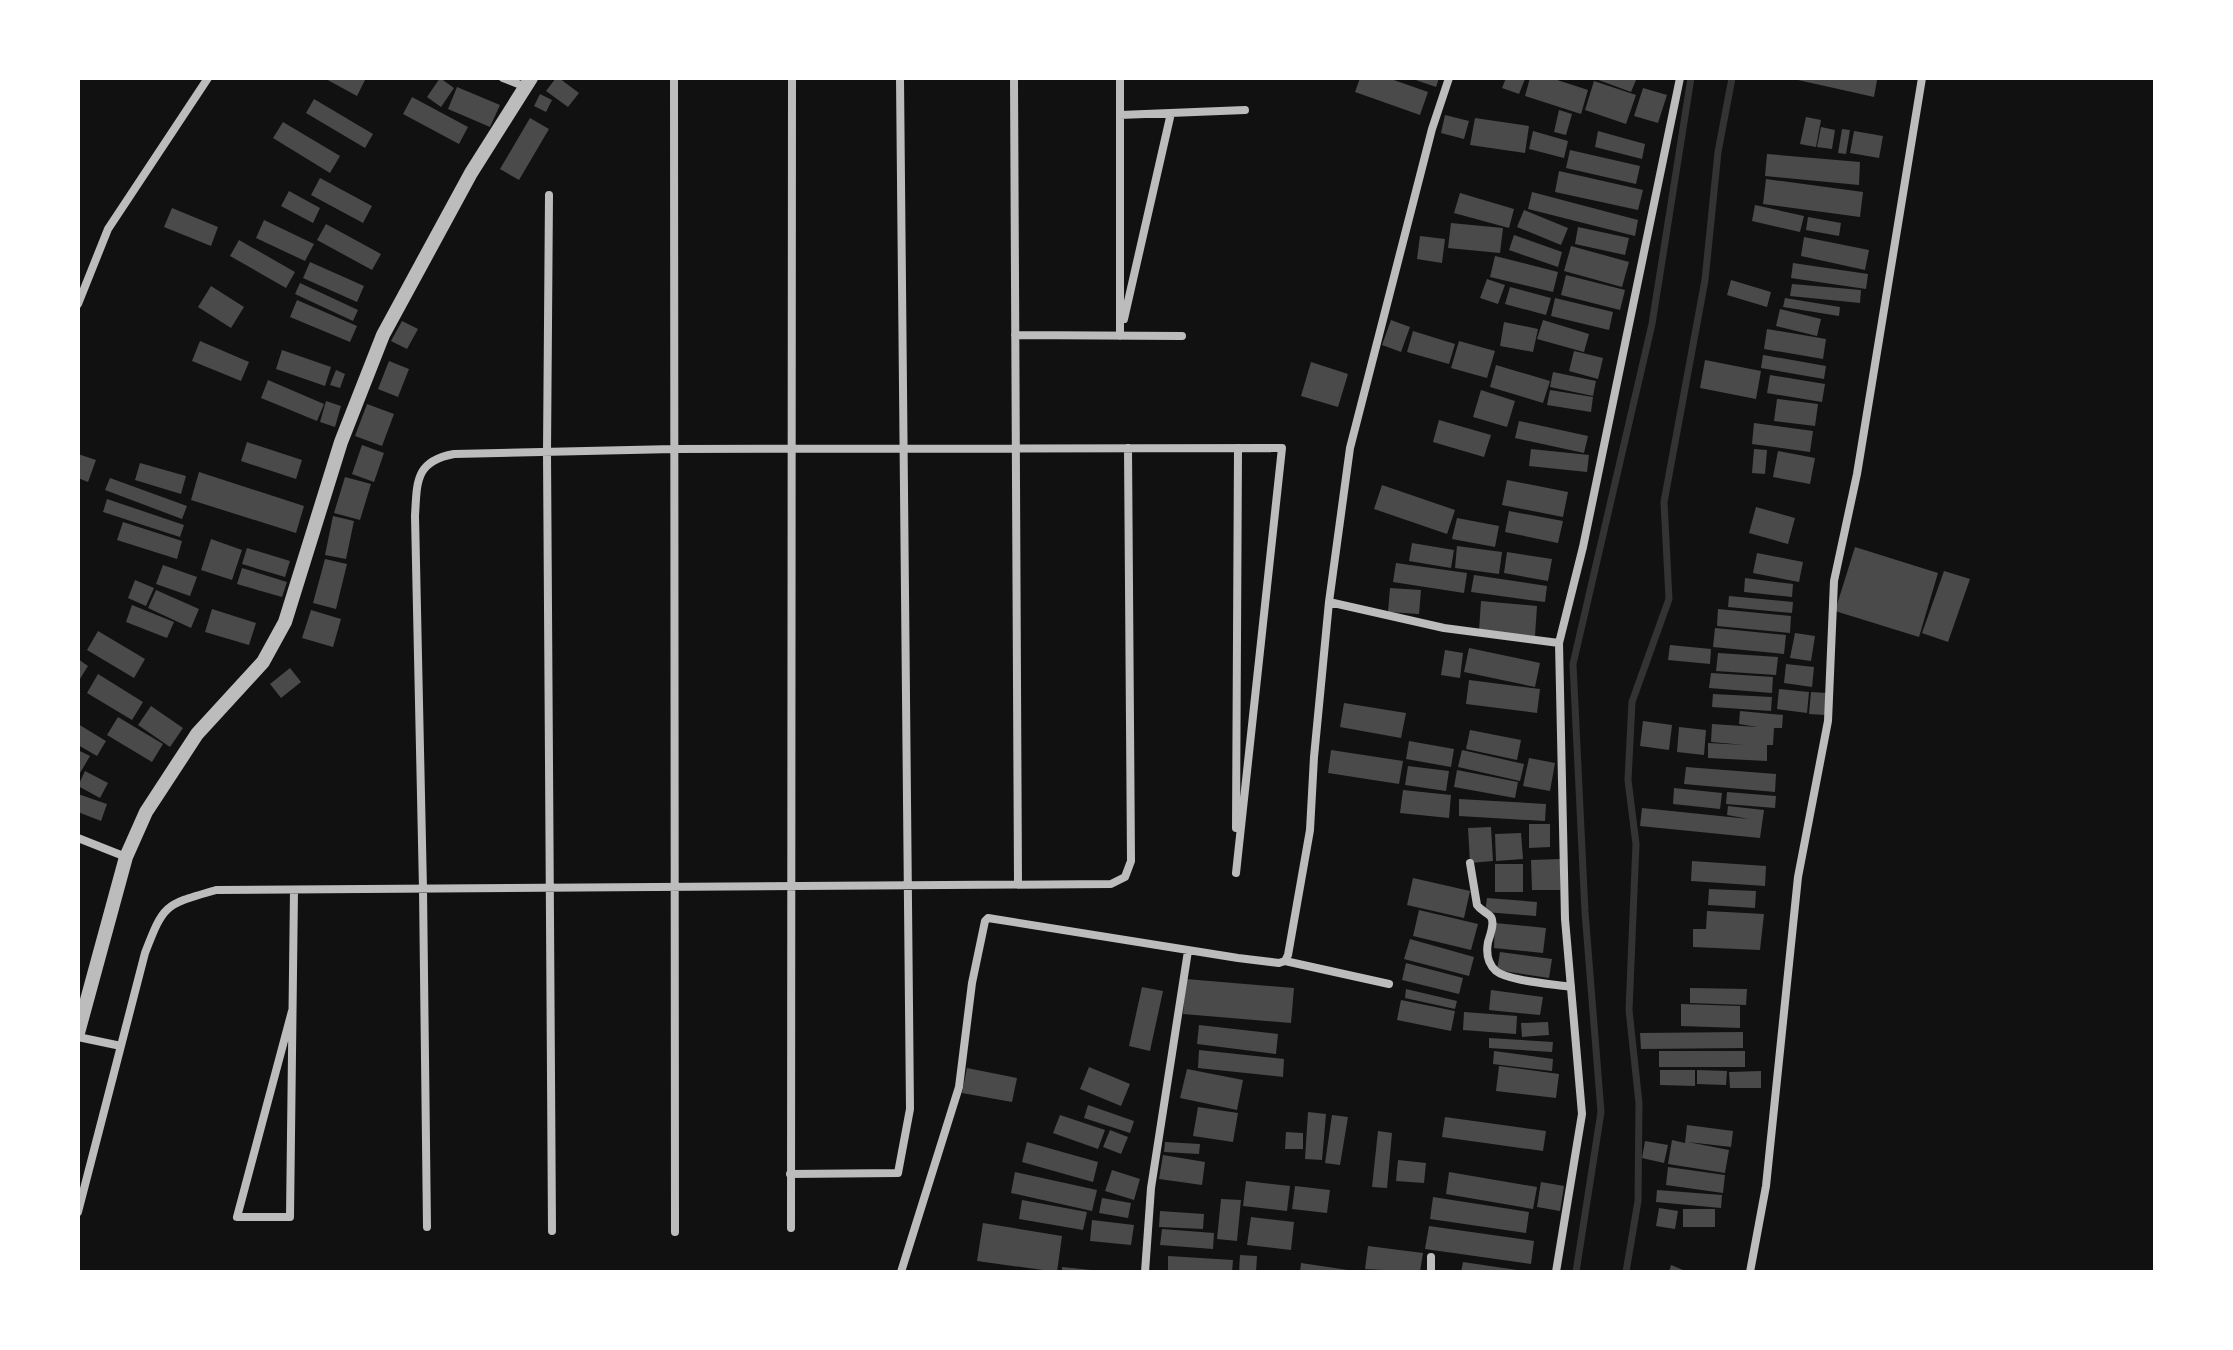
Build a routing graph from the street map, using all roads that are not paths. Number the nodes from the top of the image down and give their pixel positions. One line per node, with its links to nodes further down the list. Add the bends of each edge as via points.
1 (208, 78): 16 (street, via 108,229)
2 (503, 78): 11 (street)
3 (674, 78): 23 (street)
4 (792, 78): 24 (street)
5 (900, 78): 25 (street)
6 (1014, 78): 17 (street)
7 (1120, 78): 14 (street)
8 (1449, 78): 27 (street, via 1350,448)
9 (1680, 78): 28 (street)
10 (1922, 78): 57 (street, via 1857,474 1834,581 1828,721 1798,877 1766,1186)
11 (528, 82): 30 (street, via 471,173 383,335 341,442 285,622 263,662 197,734 146,812)
12 (1245, 110): 13 (street)
13 (1171, 113): 14 (street); 18 (street)
14 (1120, 115): 18 (street)
15 (549, 195): 26 (street)
16 (78, 304)
17 (1015, 335): 18 (street); 20 (street)
18 (1120, 336): 19 (street)
19 (1182, 336)
20 (1016, 448): 21 (street); 25 (street); 32 (street)
21 (1128, 448): 22 (street); 32 (street, via 1131,861 1125,877 1111,884)
22 (1238, 448): 22 (street, via 1238,464 1236,873 1282,448)
23 (674, 449): 24 (street); 26 (street); 35 (street)
24 (792, 449): 25 (street); 34 (street)
25 (903, 449): 33 (street)
26 (547, 452): 36 (street); 37 (street, via 440,456 429,463 417,484)
27 (1329, 602): 28 (street, via 1444,628); 40 (street, via 1310,830)
28 (1559, 643): 42 (street)
29 (78, 838): 30 (street)
30 (126, 857): 44 (street)
31 (1470, 863): 42 (street, via 1477,905 1493,922 1487,950 1494,969)
32 (1018, 884): 33 (street)
33 (908, 885): 34 (street); 46 (street, via 910,1109 898,1173)
34 (791, 886): 35 (street); 46 (street)
35 (674, 887): 36 (street); 51 (street)
36 (551, 888): 37 (street); 50 (street)
37 (423, 889): 38 (street); 48 (street)
38 (294, 890): 43 (street); 45 (street, via 216,890 181,900 160,914)
39 (1188, 951): 40 (street); 53 (street, via 993,918 985,921 959,1087); 54 (street, via 1151,1188)
40 (1285, 961): 41 (street)
41 (1389, 984)
42 (1571, 987): 56 (street, via 1582,1114)
43 (292, 1011): 43 (street, via 257,1143 237,1217 290,1217)
44 (78, 1035): 45 (street)
45 (121, 1046): 47 (street)
46 (790, 1174): 49 (street)
47 (78, 1212)
48 (427, 1227)
49 (791, 1228)
50 (552, 1231)
51 (675, 1232)
52 (1431, 1257): 55 (street)
53 (901, 1272)
54 (1145, 1272)
55 (1431, 1272)
56 (1556, 1272)
57 (1750, 1272)

